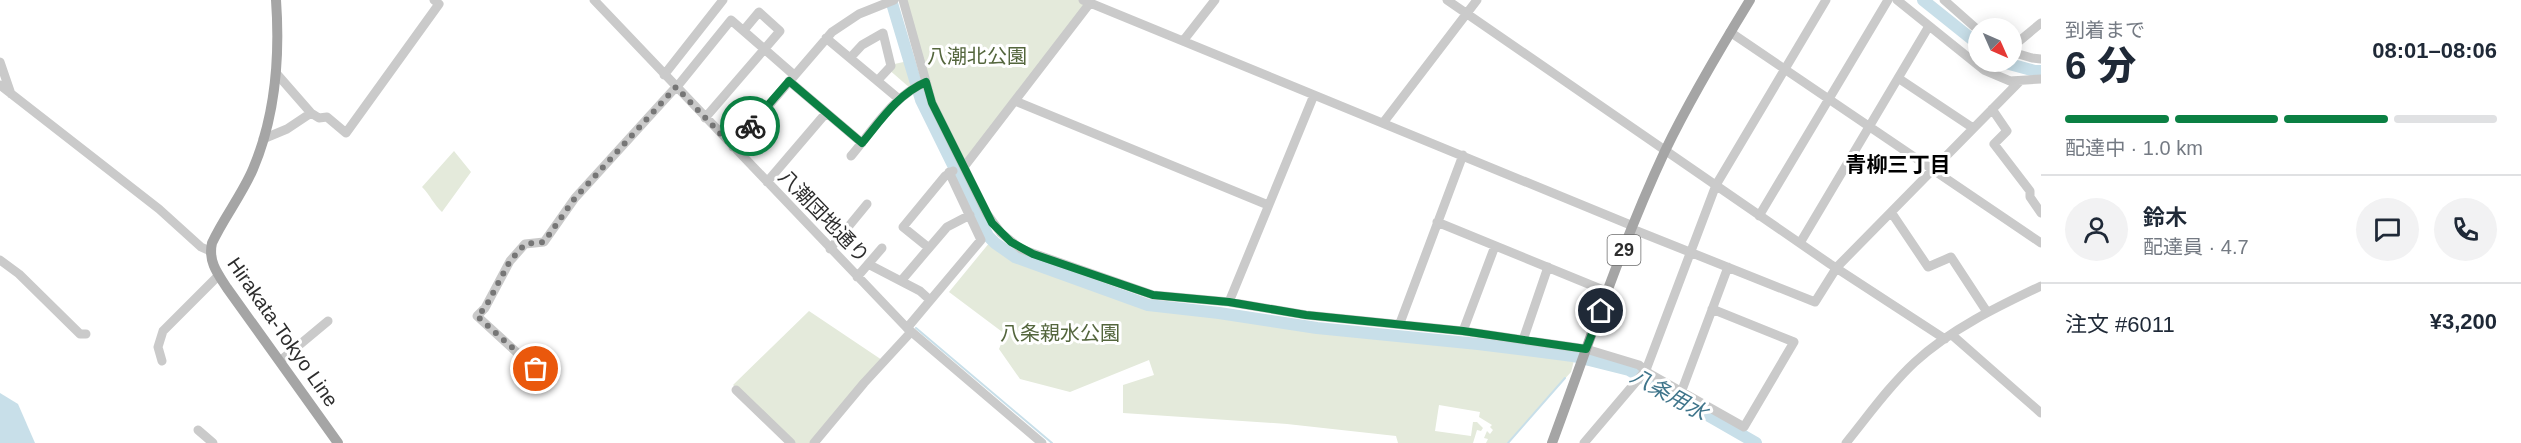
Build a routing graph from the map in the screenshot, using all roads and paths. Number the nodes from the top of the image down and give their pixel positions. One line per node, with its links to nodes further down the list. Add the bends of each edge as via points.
1 (276, 0): 31 (main road, Hirakata-Tokyo Line)
2 (434, 0): 47 (street, via 439,4 346,133 331,119)
3 (594, 0): 32 (street, 八潮団地通り)
4 (723, 0): 32 (street)
5 (894, 0): 22 (street, via 848,20)
6 (903, 0): 38 (street)
7 (1215, 0): 24 (street)
8 (1447, 0): 16 (street)
9 (1477, 0): 16 (street)
10 (1749, 0): 21 (main road, 29)
11 (1826, 0): 30 (street)
12 (1888, 0): 44 (street)
13 (1897, 0): 19 (street)
14 (1944, 0): 17 (street)
15 (1086, 1): 24 (street); 45 (street)
16 (1467, 14): 50 (street); 56 (street)
17 (1968, 21)
18 (2041, 23): 23 (street)
19 (1929, 26): 34 (street); 37 (street, via 1984,70)
20 (744, 30): 25 (street); 25 (street, via 759,12 780,31); 40 (street, via 731,20)
21 (1730, 32): 30 (street); 56 (main road, 29)
22 (826, 38): 27 (street); 33 (street)
23 (2022, 39)
24 (1184, 41): 42 (street)
25 (765, 50): 33 (street); 49 (street)
26 (2022, 55): 28 (street)
27 (850, 58): 35 (street); 35 (street, via 862,45 883,33 891,66)
28 (2041, 59)
29 (0, 62): 41 (street)
30 (1785, 70): 44 (street); 63 (street)
31 (276, 73): 47 (street); 53 (main road, Hirakata-Tokyo Line)
32 (664, 75): 40 (street, 八潮団地通り)
33 (792, 78): 48 (street); 55 (street)
34 (1898, 78): 51 (street); 52 (street)
35 (878, 80): 43 (street)
36 (2041, 80): 37 (street)
37 (2020, 81): 46 (street)
38 (926, 82): 43 (street, via 909,89); 59 (street)
39 (0, 86): 41 (street)
40 (676, 88): 49 (street, 八潮団地通り); 104 (street, via 575,198 544,242 525,244 515,255 477,316)
41 (11, 93): 78 (street, via 159,209 201,248)
42 (1314, 95): 50 (street); 65 (street)
43 (899, 99): 54 (street)
44 (1828, 100): 51 (street); 69 (street)
45 (1015, 101): 59 (street); 65 (street)
46 (1992, 109): 52 (street); 67 (street, via 2007,131 1994,144 2030,191)
47 (311, 113): 53 (street)
48 (826, 113): 54 (street); 62 (street)
49 (705, 118): 55 (street, 八潮団地通り)
50 (1383, 123): 57 (street)
51 (1868, 127): 60 (street); 72 (street)
52 (1972, 128): 60 (street)
53 (263, 139): 78 (main road, Hirakata-Tokyo Line, via 253,171)
54 (862, 143): 58 (street)
55 (733, 147): 62 (street, 八潮団地通り)
56 (1665, 151): 63 (street); 71 (main road, 29)
57 (1463, 155): 70 (street); 71 (street)
58 (851, 156)
59 (963, 166): 61 (street); 91 (street, via 992,223 1021,249 1153,295)
60 (1931, 170): 66 (street); 73 (street)
61 (951, 172): 68 (street); 76 (street, via 903,226)
62 (767, 182): 77 (street, 八潮団地通り)
63 (1716, 185): 69 (street); 79 (street)
64 (867, 204): 77 (street)
65 (1268, 206): 91 (street)
66 (1891, 212): 84 (street); 93 (street, via 1928,267 1951,257)
67 (2041, 213)
68 (970, 215): 76 (street, via 947,227); 90 (street, via 981,240)
69 (1759, 216): 72 (street)
70 (1437, 222): 74 (street); 95 (street)
71 (1633, 228): 79 (street); 89 (main road, 29)
72 (1800, 243): 84 (street)
73 (2041, 243)
74 (1495, 246): 82 (street); 97 (street)
75 (882, 248): 81 (street)
76 (929, 248): 87 (street)
77 (831, 249): 86 (street, 八潮団地通り)
78 (210, 251): 85 (main road, Hirakata-Tokyo Line)
79 (1690, 252): 83 (street); 105 (street)
80 (0, 260): 98 (street, via 80,334)
81 (868, 264): 86 (street); 87 (street)
82 (1548, 267): 89 (street); 100 (street)
83 (1728, 267): 84 (street, via 1815,302); 92 (street)
84 (1837, 267): 99 (street)
85 (219, 275): 102 (street, via 163,331 158,347); 103 (main road, Hirakata-Tokyo Line)
86 (857, 277): 96 (street, 八潮団地通り)
87 (901, 281): 90 (street)
88 (2041, 286): 93 (street)
89 (1608, 292): 101 (main road, 29)
90 (930, 300): 96 (street)
91 (1229, 302): 95 (street, via 1306,315)
92 (1712, 309): 107 (street); 107 (street, via 1794,342 1744,427)
93 (1987, 312): 99 (street)
94 (328, 321): 103 (street)
95 (1400, 323): 97 (street)
96 (909, 330): 113 (street); 114 (street, 八潮団地通り)
97 (1463, 331): 100 (street)
98 (86, 334)
99 (1948, 337): 108 (street); 117 (street, via 1898,379)
100 (1523, 340): 101 (street)
101 (1586, 349): 105 (street); 115 (main road, 29)
102 (162, 361)
103 (280, 361): 111 (main road, Hirakata-Tokyo Line)
104 (536, 370)
105 (1646, 370): 107 (street); 116 (street)
106 (736, 390): 112 (street)
107 (1682, 390)
108 (2041, 413)
109 (198, 430): 110 (street)
110 (213, 443)
111 (338, 443)
112 (791, 443)
113 (814, 443)
114 (1042, 443)
115 (1552, 443)
116 (1584, 443)
117 (1846, 443)

